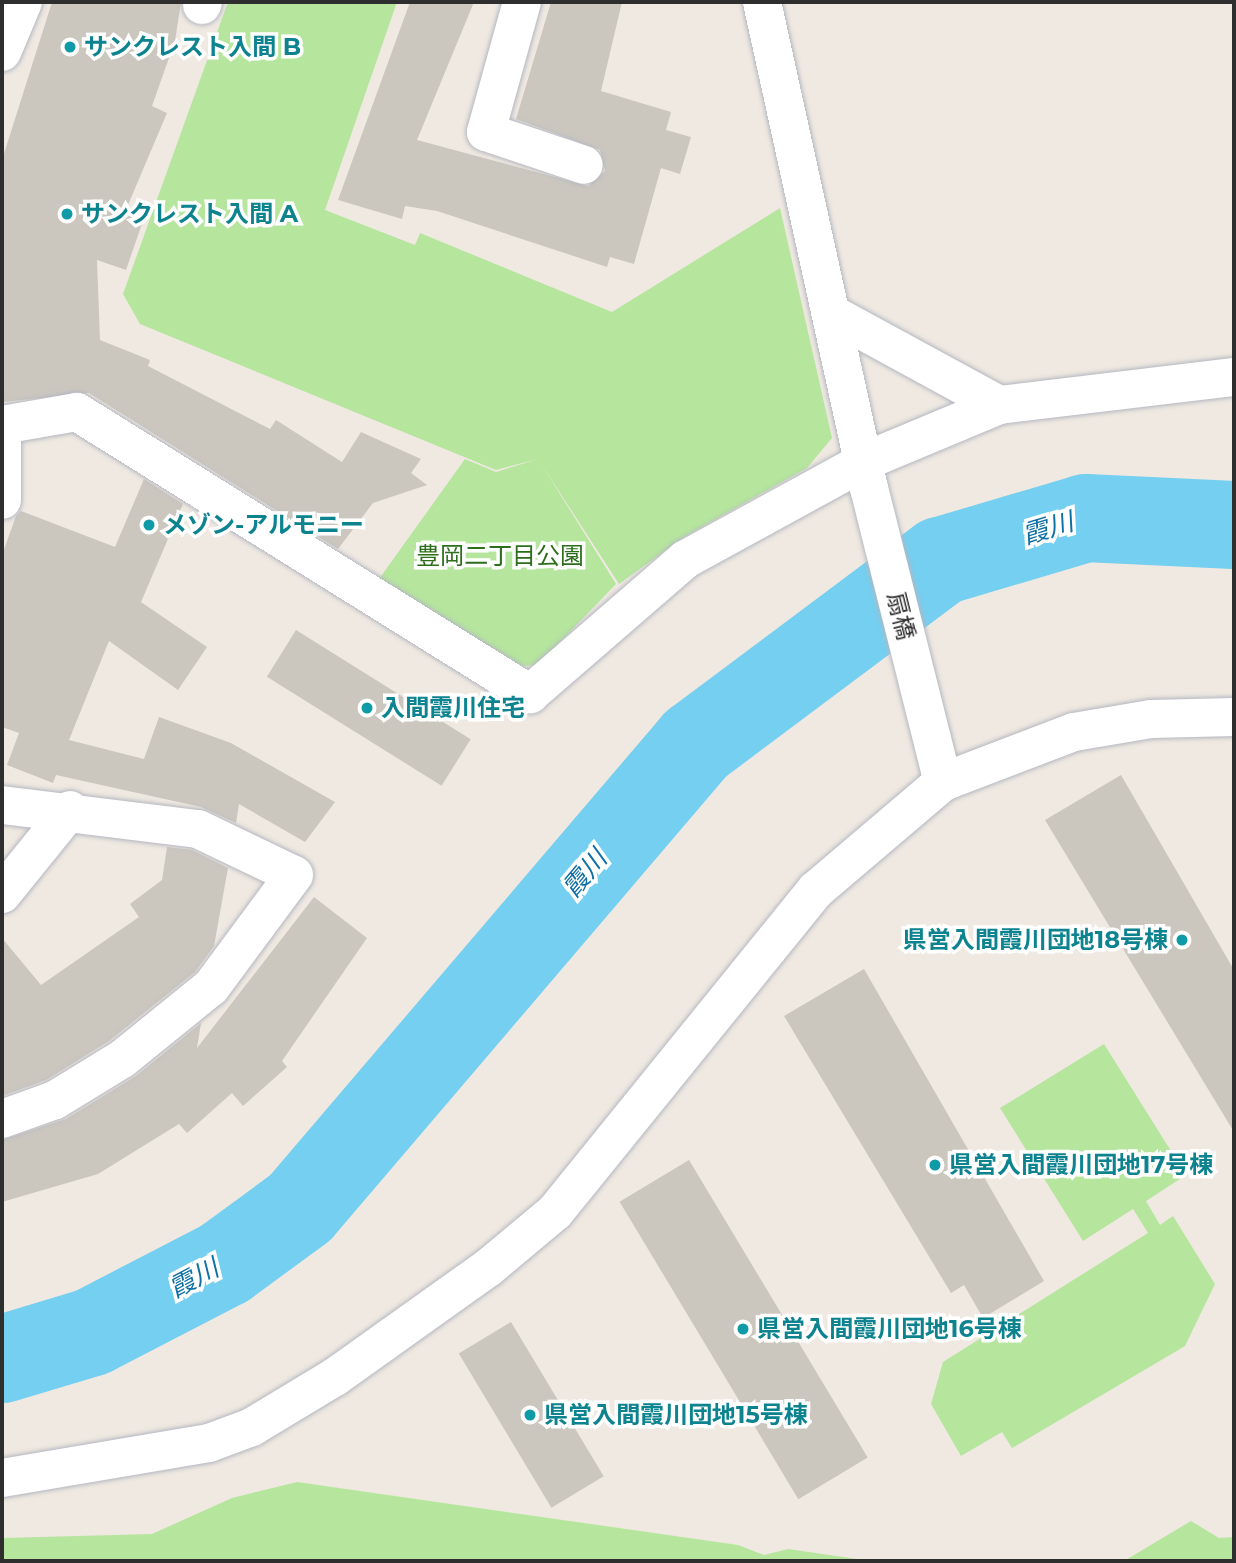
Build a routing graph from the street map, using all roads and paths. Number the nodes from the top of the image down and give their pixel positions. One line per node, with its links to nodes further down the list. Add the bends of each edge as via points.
1 (23, 2): 4 (street)
2 (522, 2): 5 (street, via 486,132)
3 (762, 2): 6 (street, 扇橋)
4 (2, 52)
5 (584, 165)
6 (832, 314): 8 (street); 10 (street, 扇橋)
7 (1234, 377): 8 (street)
8 (999, 405): 10 (street)
9 (2, 425): 10 (street, via 77,412 530,694 686,559); 11 (street)
10 (866, 475): 13 (street, 扇橋)
11 (2, 500)
12 (1234, 717): 13 (street, via 1151,719 1074,732)
13 (943, 782): 18 (street, via 816,890 555,1212 488,1268 335,1377 252,1427 209,1443)
14 (2, 805): 15 (street)
15 (70, 810): 16 (street); 17 (street, via 198,829 294,875 211,988 122,1059 55,1100)
16 (2, 894)
17 (2, 1119)
18 (2, 1478)

